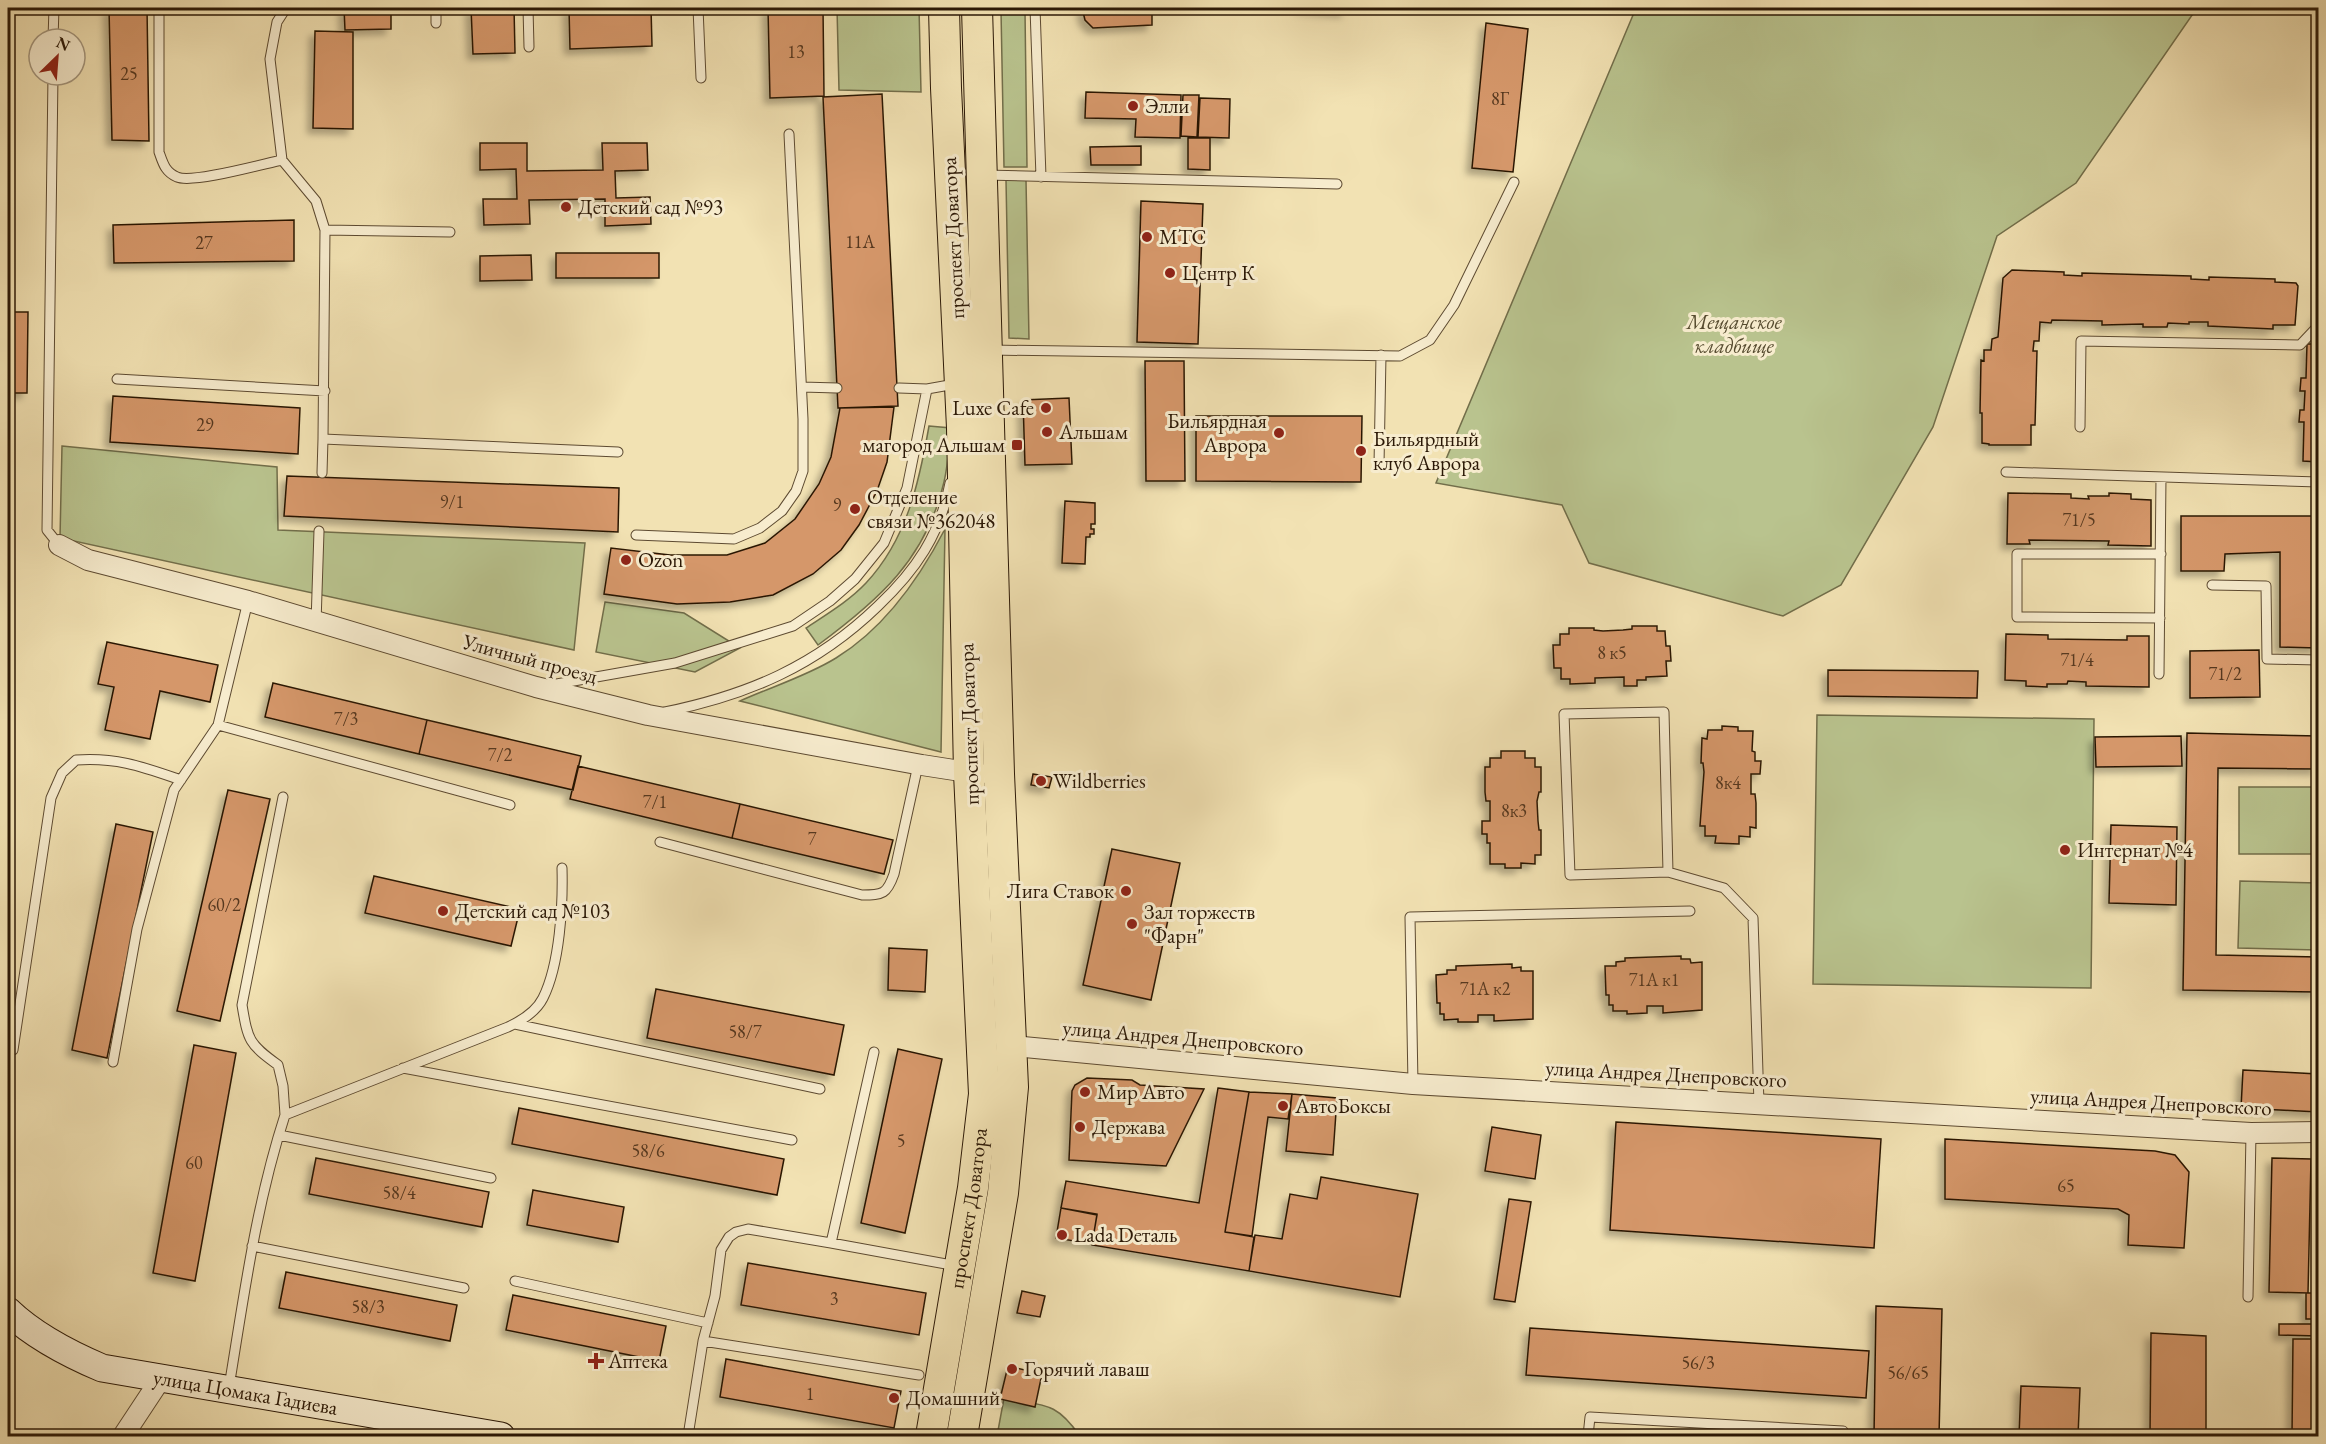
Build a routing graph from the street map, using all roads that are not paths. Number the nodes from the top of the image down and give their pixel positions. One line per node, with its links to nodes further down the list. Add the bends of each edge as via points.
1 (54, 8): 11 (lane)
2 (159, 8): 16 (lane, via 159,152 165,169 178,178 198,178)
3 (286, 8): 16 (lane, via 277,22 270,59)
4 (436, 8): 10 (lane)
5 (528, 8): 12 (lane)
6 (698, 8): 13 (lane)
7 (944, 8): 27 (main road, проспект Доватора)
8 (977, 8): 17 (main road, проспект Доватора)
9 (1035, 8): 18 (lane)
10 (436, 23)
11 (53, 27)
12 (529, 47)
13 (701, 78)
14 (53, 87): 44 (lane, via 47,530)
15 (789, 134): 28 (lane)
16 (282, 160): 21 (lane, via 316,201)
17 (980, 174): 18 (lane); 24 (main road, проспект Доватора)
18 (1041, 177): 20 (lane)
19 (1514, 182): 25 (lane, via 1454,305 1430,340 1400,356)
20 (1337, 184)
21 (325, 230): 22 (lane); 32 (lane)
22 (450, 232)
23 (2319, 326): 33 (lane, via 2300,345 2081,341)
24 (986, 350): 25 (lane); 57 (main road, проспект Доватора)
25 (1381, 356): 37 (lane)
26 (117, 379): 32 (lane)
27 (960, 384): 31 (lane); 34 (main road, проспект Доватора)
28 (802, 387): 29 (lane); 43 (lane, via 803,471 796,492 782,511 760,528 734,539)
29 (837, 387)
30 (899, 388): 31 (lane)
31 (927, 389): 52 (lane, via 907,488 884,543 855,579 830,601 793,626 675,663)
32 (325, 391): 35 (lane)
33 (2080, 427)
34 (962, 428): 53 (lane, via 946,502 931,542 897,588 848,634 821,654 749,689 707,704); 56 (main road, проспект Доватора)
35 (323, 439): 36 (lane); 39 (lane)
36 (618, 453)
37 (1379, 465)
38 (2006, 472): 40 (lane)
39 (322, 473)
40 (2162, 477): 41 (lane); 45 (lane)
41 (2319, 482)
42 (319, 531): 49 (lane)
43 (636, 535)
44 (59, 545): 47 (street, Уличный проезд, via 88,560)
45 (2161, 554): 48 (lane); 48 (lane, via 2017,554 2017,617)
46 (2212, 585): 50 (lane, via 2266,586 2267,659)
47 (248, 601): 49 (street, Уличный проезд); 54 (lane)
48 (2160, 618): 51 (lane)
49 (316, 622): 52 (street, Уличный проезд)
50 (2319, 660)
51 (2159, 674)
52 (536, 687): 53 (street, Уличный проезд)
53 (648, 715): 55 (street, Уличный проезд)
54 (218, 725): 58 (lane); 60 (lane)
55 (918, 765): 56 (street, Уличный проезд); 61 (lane, via 894,874 889,888 879,895 862,895)
56 (969, 773): 57 (street, Уличный проезд); 82 (main road, проспект Доватора, via 984,1094)
57 (999, 774): 66 (main road, проспект Доватора)
58 (181, 780): 67 (lane, via 102,758 76,760 62,773 51,798); 69 (lane, via 174,790 137,929)
59 (283, 797): 74 (lane, via 242,1005 247,1036 258,1051 278,1065)
60 (510, 805)
61 (660, 842)
62 (562, 868): 65 (lane, via 562,914 543,999 526,1018)
63 (1668, 872): 63 (lane, via 1570,875 1564,714 1664,712); 73 (lane, via 1724,888 1753,918)
64 (1690, 910): 71 (lane, via 1410,917)
65 (514, 1024): 70 (lane); 72 (lane)
66 (1013, 1046): 71 (street, улица Андрея Днепровского); 98 (main road, проспект Доватора, via 1003,1193)
67 (13, 1050)
68 (874, 1052): 80 (lane)
69 (113, 1062)
70 (403, 1068): 74 (lane); 78 (lane)
71 (1413, 1084): 73 (street, улица Андрея Днепровского)
72 (820, 1089)
73 (1759, 1104): 76 (street, улица Андрея Днепровского)
74 (285, 1115): 77 (lane)
75 (2319, 1132): 76 (street, улица Андрея Днепровского)
76 (2251, 1133): 85 (lane)
77 (279, 1135): 79 (lane); 81 (lane)
78 (792, 1140)
79 (491, 1178)
80 (831, 1243): 82 (lane); 87 (lane, via 748,1229 736,1232 721,1250)
81 (252, 1246): 84 (lane); 91 (lane)
82 (960, 1267): 97 (main road, проспект Доватора)
83 (515, 1281): 87 (lane)
84 (464, 1288)
85 (2248, 1297)
86 (8, 1311): 90 (main road, улица Цомака Гадиева, via 82,1360 102,1368)
87 (708, 1323): 88 (lane)
88 (703, 1341): 89 (lane); 96 (lane)
89 (919, 1375)
90 (162, 1377): 91 (main road, улица Цомака Гадиева); 93 (street)
91 (228, 1389): 92 (main road, улица Цомака Гадиева)
92 (457, 1432): 95 (main road, улица Цомака Гадиева)
93 (125, 1433): 94 (street)
94 (106, 1437)
95 (501, 1437)
96 (688, 1437)
97 (931, 1437)
98 (962, 1437)
99 (1587, 1437): 100 (lane, via 1590,1417 1843,1431)
100 (1843, 1437)

